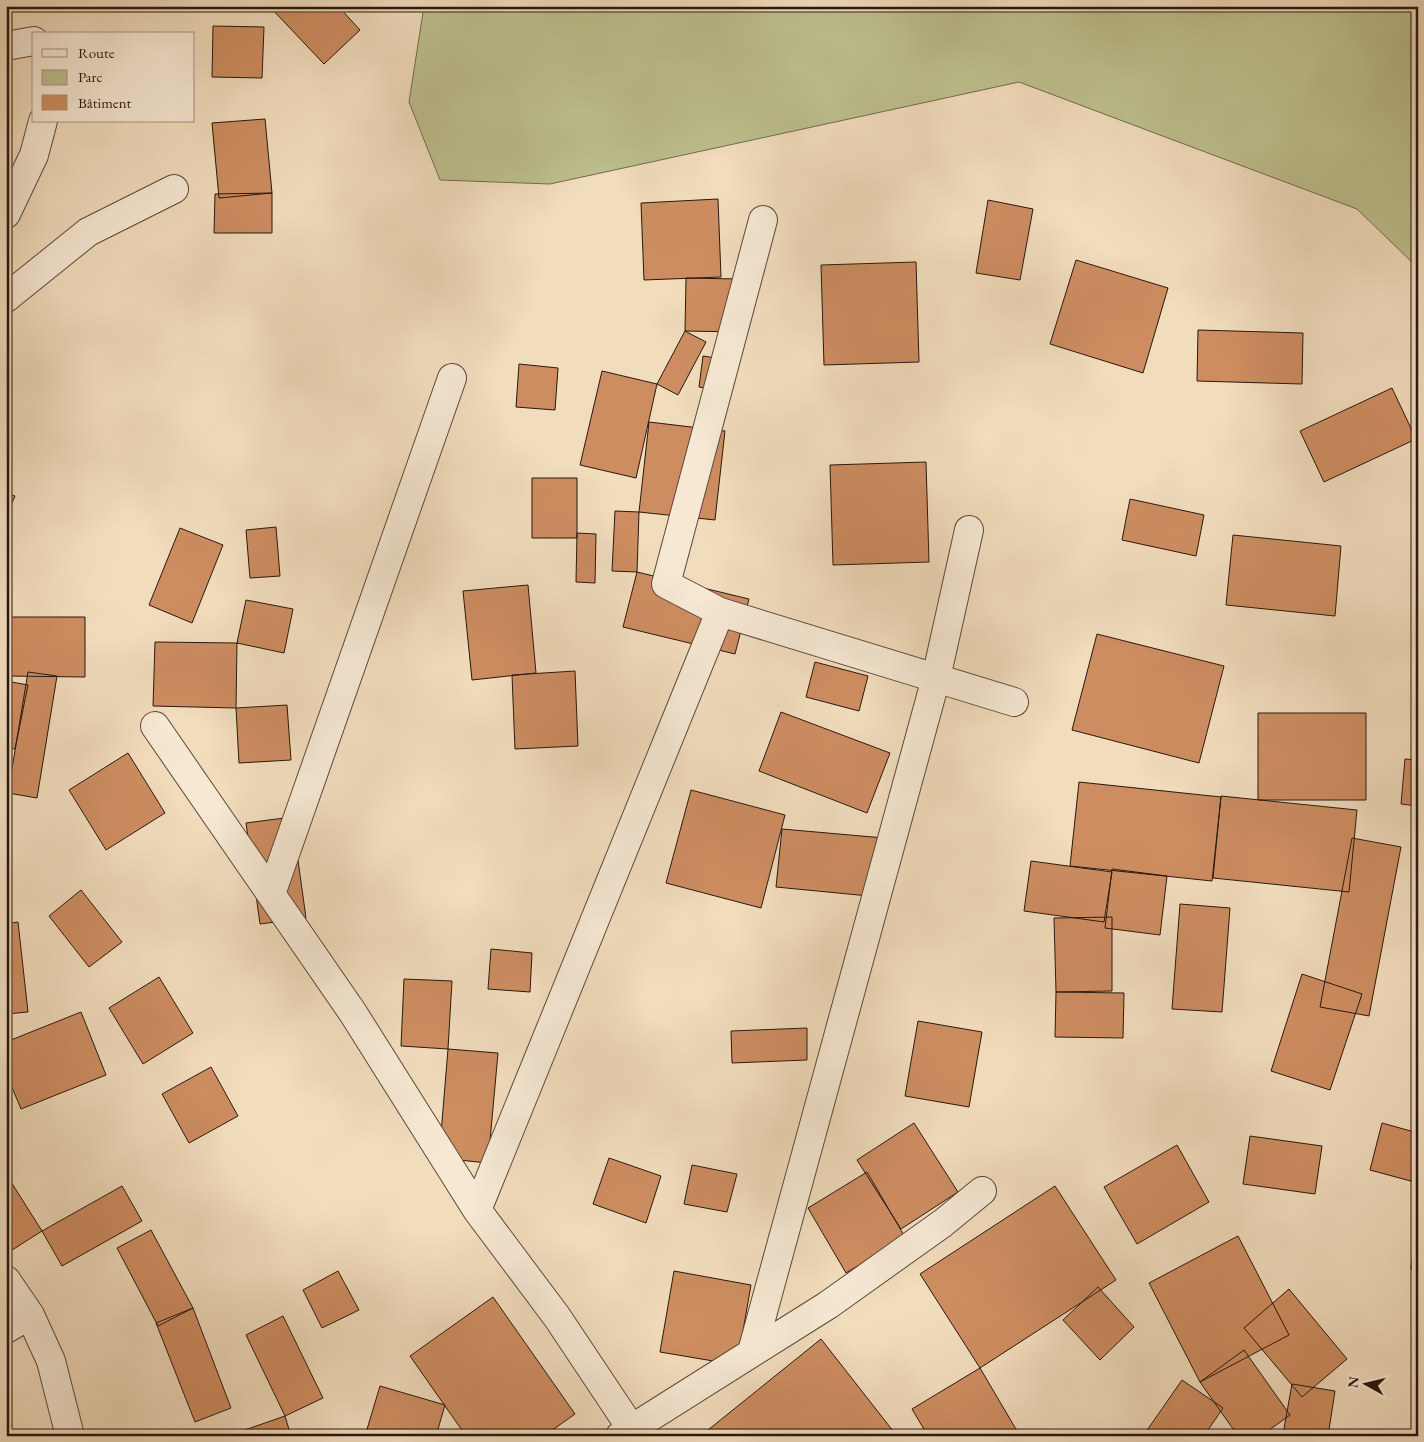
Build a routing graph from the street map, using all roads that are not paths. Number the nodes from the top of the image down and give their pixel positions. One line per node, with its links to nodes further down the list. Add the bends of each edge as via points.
1 (32, 41): 2 (street)
2 (6, 46)
3 (43, 122): 5 (street, via 34,155)
4 (174, 188): 7 (street, via 88,232)
5 (6, 214)
6 (763, 220): 10 (street, via 666,584)
7 (6, 298)
8 (452, 378): 14 (street)
9 (969, 530): 11 (street)
10 (720, 612): 11 (street); 16 (street)
11 (936, 678): 12 (street); 20 (street)
12 (1014, 702)
13 (154, 726): 14 (street)
14 (271, 894): 16 (street, via 353,1013)
15 (982, 1191): 20 (street, via 943,1223 828,1305)
16 (477, 1210): 21 (street, via 557,1317)
17 (6, 1280): 18 (street)
18 (30, 1315): 19 (street); 22 (street, via 51,1361)
19 (6, 1329)
20 (752, 1352): 21 (street)
21 (625, 1432)
22 (70, 1436)

